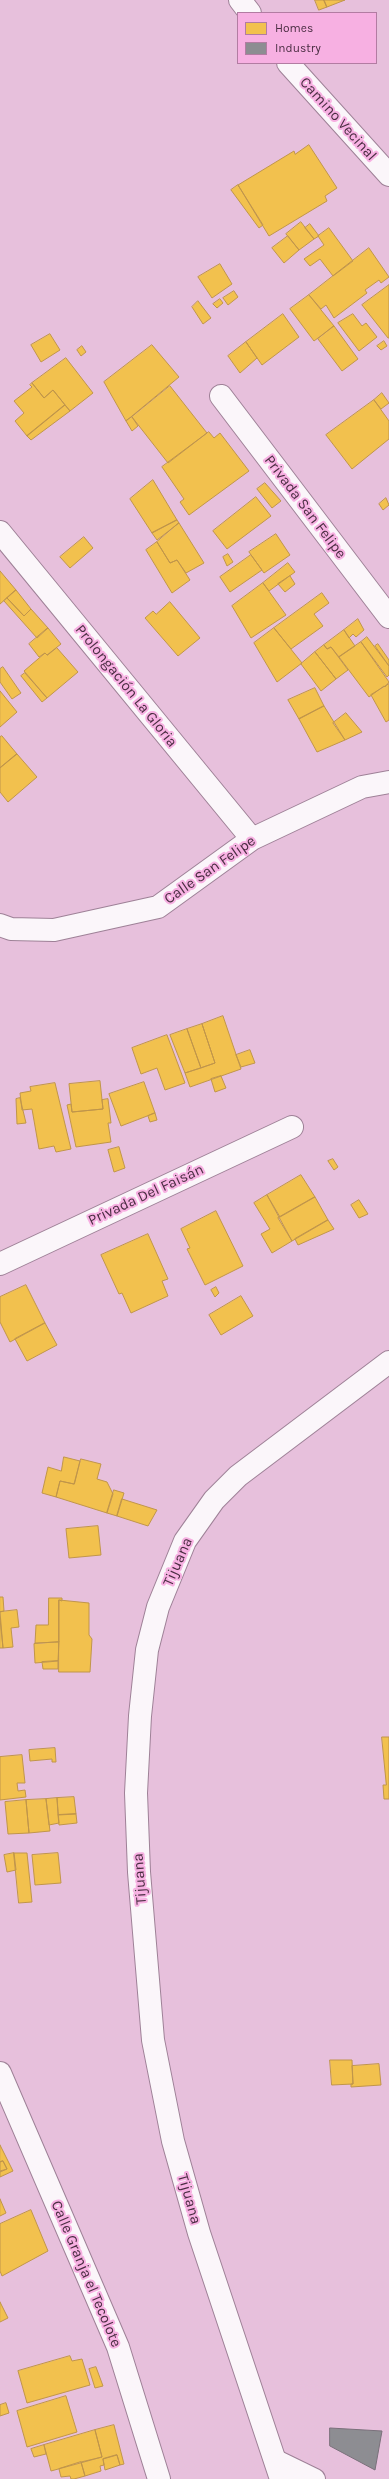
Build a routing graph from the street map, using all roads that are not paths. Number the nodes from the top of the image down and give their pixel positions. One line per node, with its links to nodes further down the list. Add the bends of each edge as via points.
1 (240, 0): 2 (street)
2 (249, 12)
3 (289, 64): 4 (street, Camino Vecinal)
4 (389, 175)
5 (221, 396): 7 (street, Privada San Felipe)
6 (0, 532): 9 (street, Prolongación La Gloria)
7 (389, 617)
8 (389, 782): 9 (street, Calle San Felipe, via 362,787)
9 (252, 839): 10 (street, Calle San Felipe, via 158,907 54,930 11,929)
10 (0, 925)
11 (292, 1127): 12 (street, Privada Del Faisán)
12 (0, 1264)
13 (389, 1362): 15 (street, Tijuana, via 238,1476 214,1500 185,1541 158,1607 152,1629 147,1650 140,1716 136,1793 139,1872 153,2040 173,2141 199,2233)
14 (0, 2073): 16 (street, Calle Granja el Tecolote, via 118,2347)
15 (279, 2469): 17 (lane)
16 (159, 2479)
17 (315, 2479)

